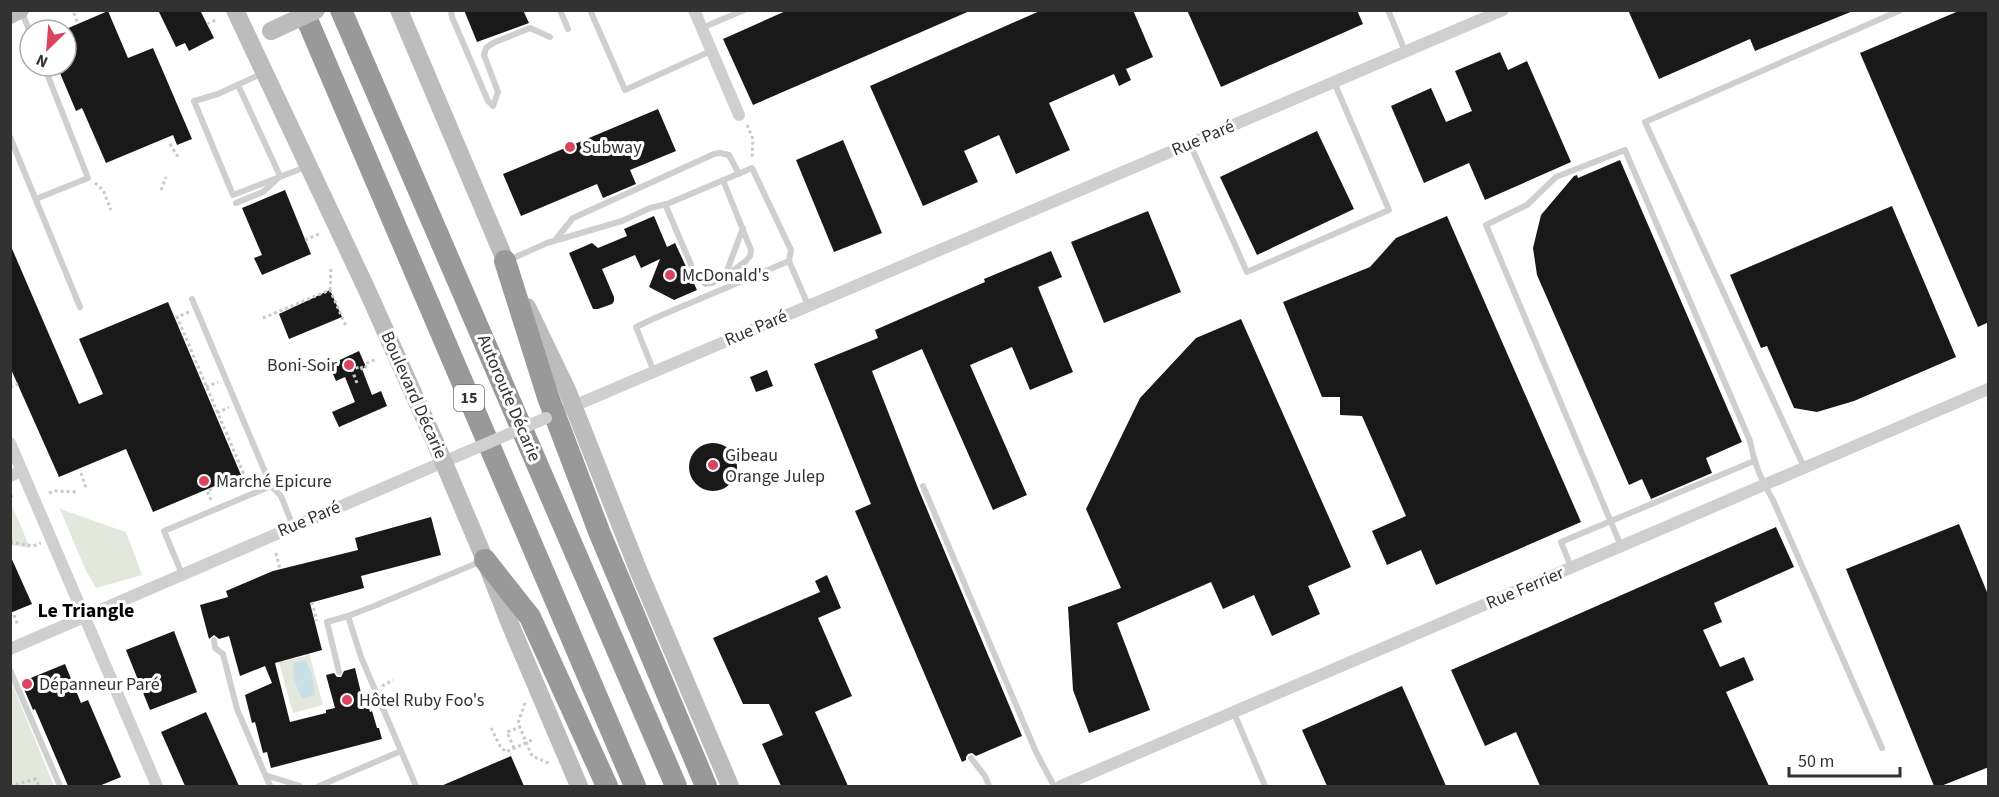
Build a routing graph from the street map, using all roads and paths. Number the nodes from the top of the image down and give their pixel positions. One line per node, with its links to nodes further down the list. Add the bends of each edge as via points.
1 (21, 10): 16 (main road)
2 (235, 10): 23 (main road, Boulevard Décarie)
3 (303, 10): 124 (highway, Autoroute Décarie / 15)
4 (316, 10): 23 (main road, bridge)
5 (341, 10): 125 (highway, Autoroute Décarie / 15)
6 (399, 10): 51 (main road)
7 (452, 10): 22 (lane, via 493,106 498,92 484,55 486,48 530,28)
8 (560, 10): 21 (lane)
9 (590, 10): 24 (lane, via 625,90)
10 (694, 10): 20 (street)
11 (744, 10): 20 (lane)
12 (1388, 10): 25 (lane)
13 (1503, 10): 25 (street, Rue Paré)
14 (1901, 10): 72 (lane, via 1645,122)
15 (74, 13): 17 (path)
16 (10, 15)
17 (76, 18)
18 (218, 19): 19 (path)
19 (207, 24)
20 (702, 28): 24 (street)
21 (568, 29)
22 (550, 37)
23 (249, 40): 26 (main road, Boulevard Décarie)
24 (711, 51): 30 (street)
25 (1405, 52): 28 (street, Rue Paré)
26 (264, 73): 29 (lane); 35 (main road, Boulevard Décarie)
27 (49, 78): 43 (lane, via 88,178)
28 (1334, 82): 33 (street, Rue Paré); 33 (lane, via 1389,210 1247,272)
29 (238, 85): 38 (lane); 38 (lane, via 194,101 233,195)
30 (742, 118): 36 (path, via 753,139)
31 (10, 137): 43 (lane)
32 (170, 144): 34 (path)
33 (1190, 144): 57 (street, Rue Paré)
34 (178, 157)
35 (308, 166): 38 (lane); 70 (main road, Boulevard Décarie)
36 (752, 168): 37 (lane); 52 (lane, via 791,250)
37 (739, 174): 40 (lane); 50 (lane, via 729,155 714,154 573,218)
38 (280, 176): 44 (lane, via 262,192)
39 (166, 177): 42 (path)
40 (723, 180): 45 (lane); 47 (lane)
41 (103, 190): 46 (path)
42 (161, 190)
43 (36, 199): 58 (lane)
44 (236, 203)
45 (665, 204): 50 (lane); 54 (lane, via 700,280 712,283)
46 (111, 210)
47 (743, 228): 54 (lane); 54 (lane, via 750,256)
48 (319, 234): 49 (path)
49 (305, 240)
50 (555, 240): 51 (lane)
51 (505, 261): 68 (highway)
52 (789, 261): 57 (lane); 63 (lane, via 636,327)
53 (331, 268): 55 (path)
54 (725, 276)
55 (330, 290): 60 (path); 61 (path)
56 (192, 298): 75 (lane)
57 (809, 306): 63 (street, Rue Paré)
58 (81, 307)
59 (177, 317): 81 (path, via 244,476 207,490)
60 (263, 318)
61 (346, 326)
62 (377, 359): 64 (path, via 362,369 361,366 352,370)
63 (654, 372): 68 (street, Rue Paré)
64 (357, 383)
65 (18, 384): 66 (path)
66 (10, 387)
67 (1989, 389): 72 (street, Rue Ferrier)
68 (558, 413): 70 (street, Rue Paré, bridge); 126 (highway, via 600,534); 127 (main road, via 639,572)
69 (10, 443): 73 (street)
70 (444, 461): 83 (street, Rue Paré); 88 (main road, Boulevard Décarie)
71 (1754, 461): 77 (lane); 82 (lane); 82 (lane, via 1750,441 1624,150 1556,177 1527,205 1486,225)
72 (1804, 468): 77 (street, Rue Ferrier)
73 (16, 473): 93 (street)
74 (81, 474): 78 (path)
75 (271, 486): 83 (lane, via 281,496); 91 (lane, via 164,531)
76 (923, 486): 129 (lane)
77 (1764, 486): 86 (street, Rue Ferrier); 109 (lane)
78 (86, 488)
79 (76, 492): 80 (path)
80 (49, 493)
81 (210, 498)
82 (1610, 521): 86 (lane); 89 (lane, via 1561,542)
83 (293, 526): 91 (street, Rue Paré)
84 (10, 542): 85 (path)
85 (33, 546)
86 (1622, 547): 89 (street, Rue Ferrier)
87 (276, 553): 90 (path)
88 (485, 560): 94 (lane); 122 (main road, Boulevard Décarie); 123 (highway, via 530,617)
89 (1572, 568): 103 (street, Rue Ferrier)
90 (280, 569)
91 (182, 574): 93 (street, Rue Paré)
92 (14, 615): 95 (path)
93 (84, 616): 97 (street, Rue Paré); 117 (street)
94 (348, 616): 99 (lane, via 327,622); 110 (lane)
95 (18, 626)
96 (214, 640): 113 (lane, via 215,648 223,654 237,709)
97 (10, 649)
98 (10, 670): 116 (lane)
99 (339, 672)
100 (393, 680): 101 (path)
101 (380, 687)
102 (525, 704): 104 (path)
103 (1234, 713): 130 (street, Rue Ferrier); 131 (lane)
104 (520, 727): 107 (path); 108 (path, via 507,732)
105 (491, 728): 108 (path, via 506,752)
106 (534, 739): 107 (path)
107 (526, 742): 108 (path); 112 (path, via 532,756)
108 (514, 748)
109 (1882, 748)
110 (401, 751): 120 (lane); 121 (lane)
111 (971, 758): 128 (lane)
112 (551, 764)
113 (266, 775): 118 (lane); 119 (lane)
114 (10, 786): 115 (path, via 36,779)
115 (39, 786)
116 (60, 786)
117 (157, 786)
118 (270, 786)
119 (300, 786)
120 (319, 786)
121 (416, 786)
122 (579, 786)
123 (607, 786)
124 (634, 786)
125 (676, 786)
126 (706, 786)
127 (730, 786)
128 (988, 786)
129 (1054, 786)
130 (1061, 786)
131 (1265, 786)

